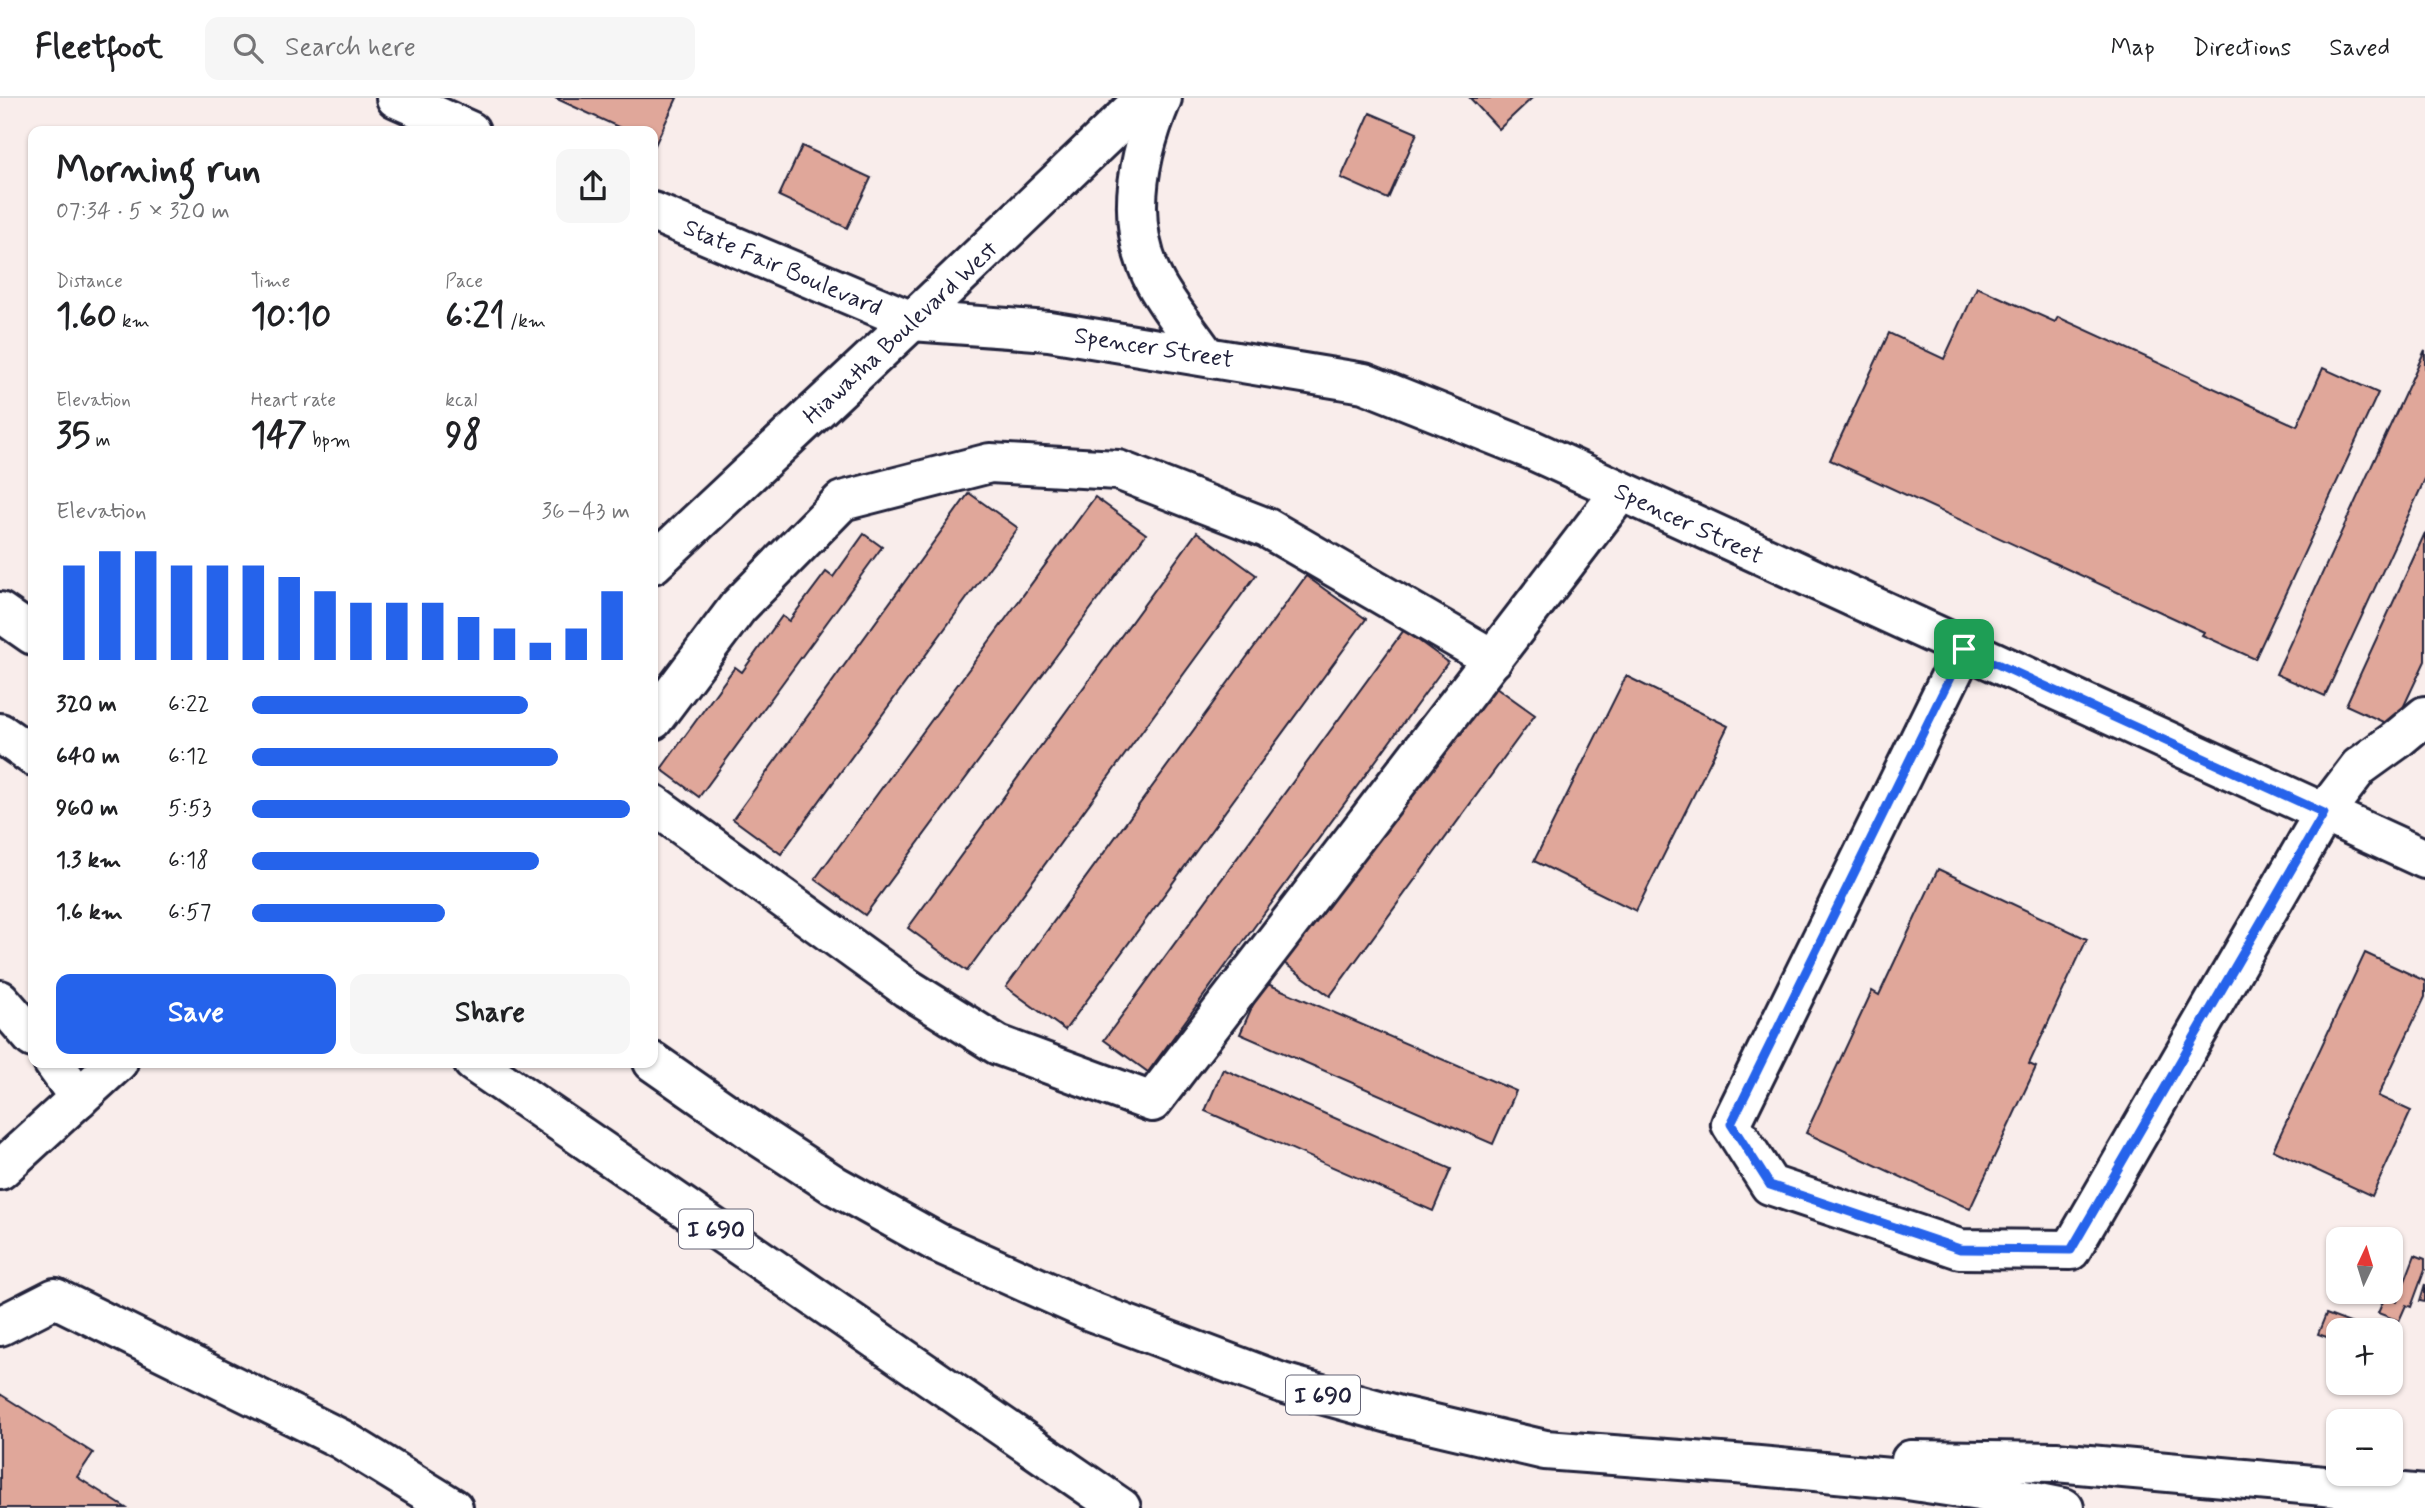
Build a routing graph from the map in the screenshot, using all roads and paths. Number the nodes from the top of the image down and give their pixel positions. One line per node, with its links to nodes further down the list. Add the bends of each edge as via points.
1 (396, 98): 4 (main road)
2 (1145, 98): 6 (main road, Hiawatha Boulevard West)
3 (1162, 98): 7 (main road, via 1149,128 1137,179 1142,253 1157,285)
4 (459, 126)
5 (658, 214): 6 (main road, State Fair Boulevard)
6 (912, 321): 7 (main road, Spencer Street, via 1049,331); 9 (main road, Hiawatha Boulevard West)
7 (1205, 355): 8 (main road, Spencer Street, via 1364,383)
8 (1621, 491): 12 (main road, Spencer Street); 13 (main road)
9 (658, 559)
10 (0, 612): 11 (main road)
11 (28, 632)
12 (1964, 649): 19 (main road, Spencer Street); 19 (main road, via 1731,1124 1770,1185 1960,1249 2071,1250)
13 (1493, 659): 14 (main road, via 1267,528 1118,470 990,463 842,501 738,607); 18 (main road, via 1152,1102 998,1045 907,988)
14 (658, 713)
15 (2422, 722): 19 (main road, via 2359,767)
16 (0, 733): 17 (main road)
17 (28, 753)
18 (658, 808)
19 (2324, 813): 20 (main road, Spencer Street)
20 (2425, 859)
21 (0, 1000): 22 (main road)
22 (28, 1032)
23 (658, 1065): 31 (main road, I 690, via 834,1185 938,1243 1090,1311 1282,1383 1545,1450)
24 (57, 1068): 27 (main road)
25 (112, 1068): 27 (main road)
26 (482, 1068): 30 (main road, I 690)
27 (79, 1098): 28 (main road)
28 (0, 1170)
29 (0, 1326): 33 (main road, via 55,1298 341,1438)
30 (959, 1398): 34 (main road); 35 (main road, I 690)
31 (1748, 1465): 32 (main road, via 1854,1460 2056,1462); 36 (main road, I 690, via 1900,1479)
32 (2425, 1494)
33 (453, 1508)
34 (1077, 1508)
35 (1121, 1508)
36 (2064, 1508)

